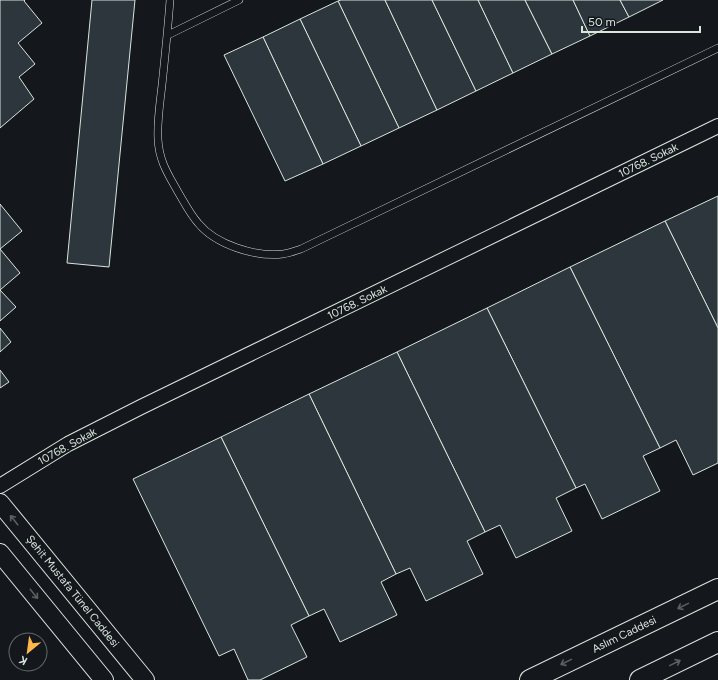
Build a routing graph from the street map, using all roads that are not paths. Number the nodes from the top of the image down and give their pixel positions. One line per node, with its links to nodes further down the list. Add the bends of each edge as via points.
1 (170, 0): 3 (lane)
2 (239, 0): 3 (lane)
3 (168, 34): 4 (lane, via 158,118 160,155 165,170 198,224 212,236 227,244 266,254 284,254 301,249)
4 (718, 48)
5 (718, 126): 6 (street, 10768. Sokak, via 141,406 68,444)
6 (0, 486)
7 (0, 502): 14 (street, Şehit Mustafa Tünel Caddesi, one-way to 7)
8 (0, 553): 10 (street)
9 (0, 569): 10 (street)
10 (22, 579): 13 (street, one-way to 13)
11 (718, 589): 15 (main road, Aslım Caddesi, one-way to 15)
12 (718, 642): 16 (main road, one-way to 12)
13 (104, 680)
14 (145, 680)
15 (530, 680)
16 (640, 680)

